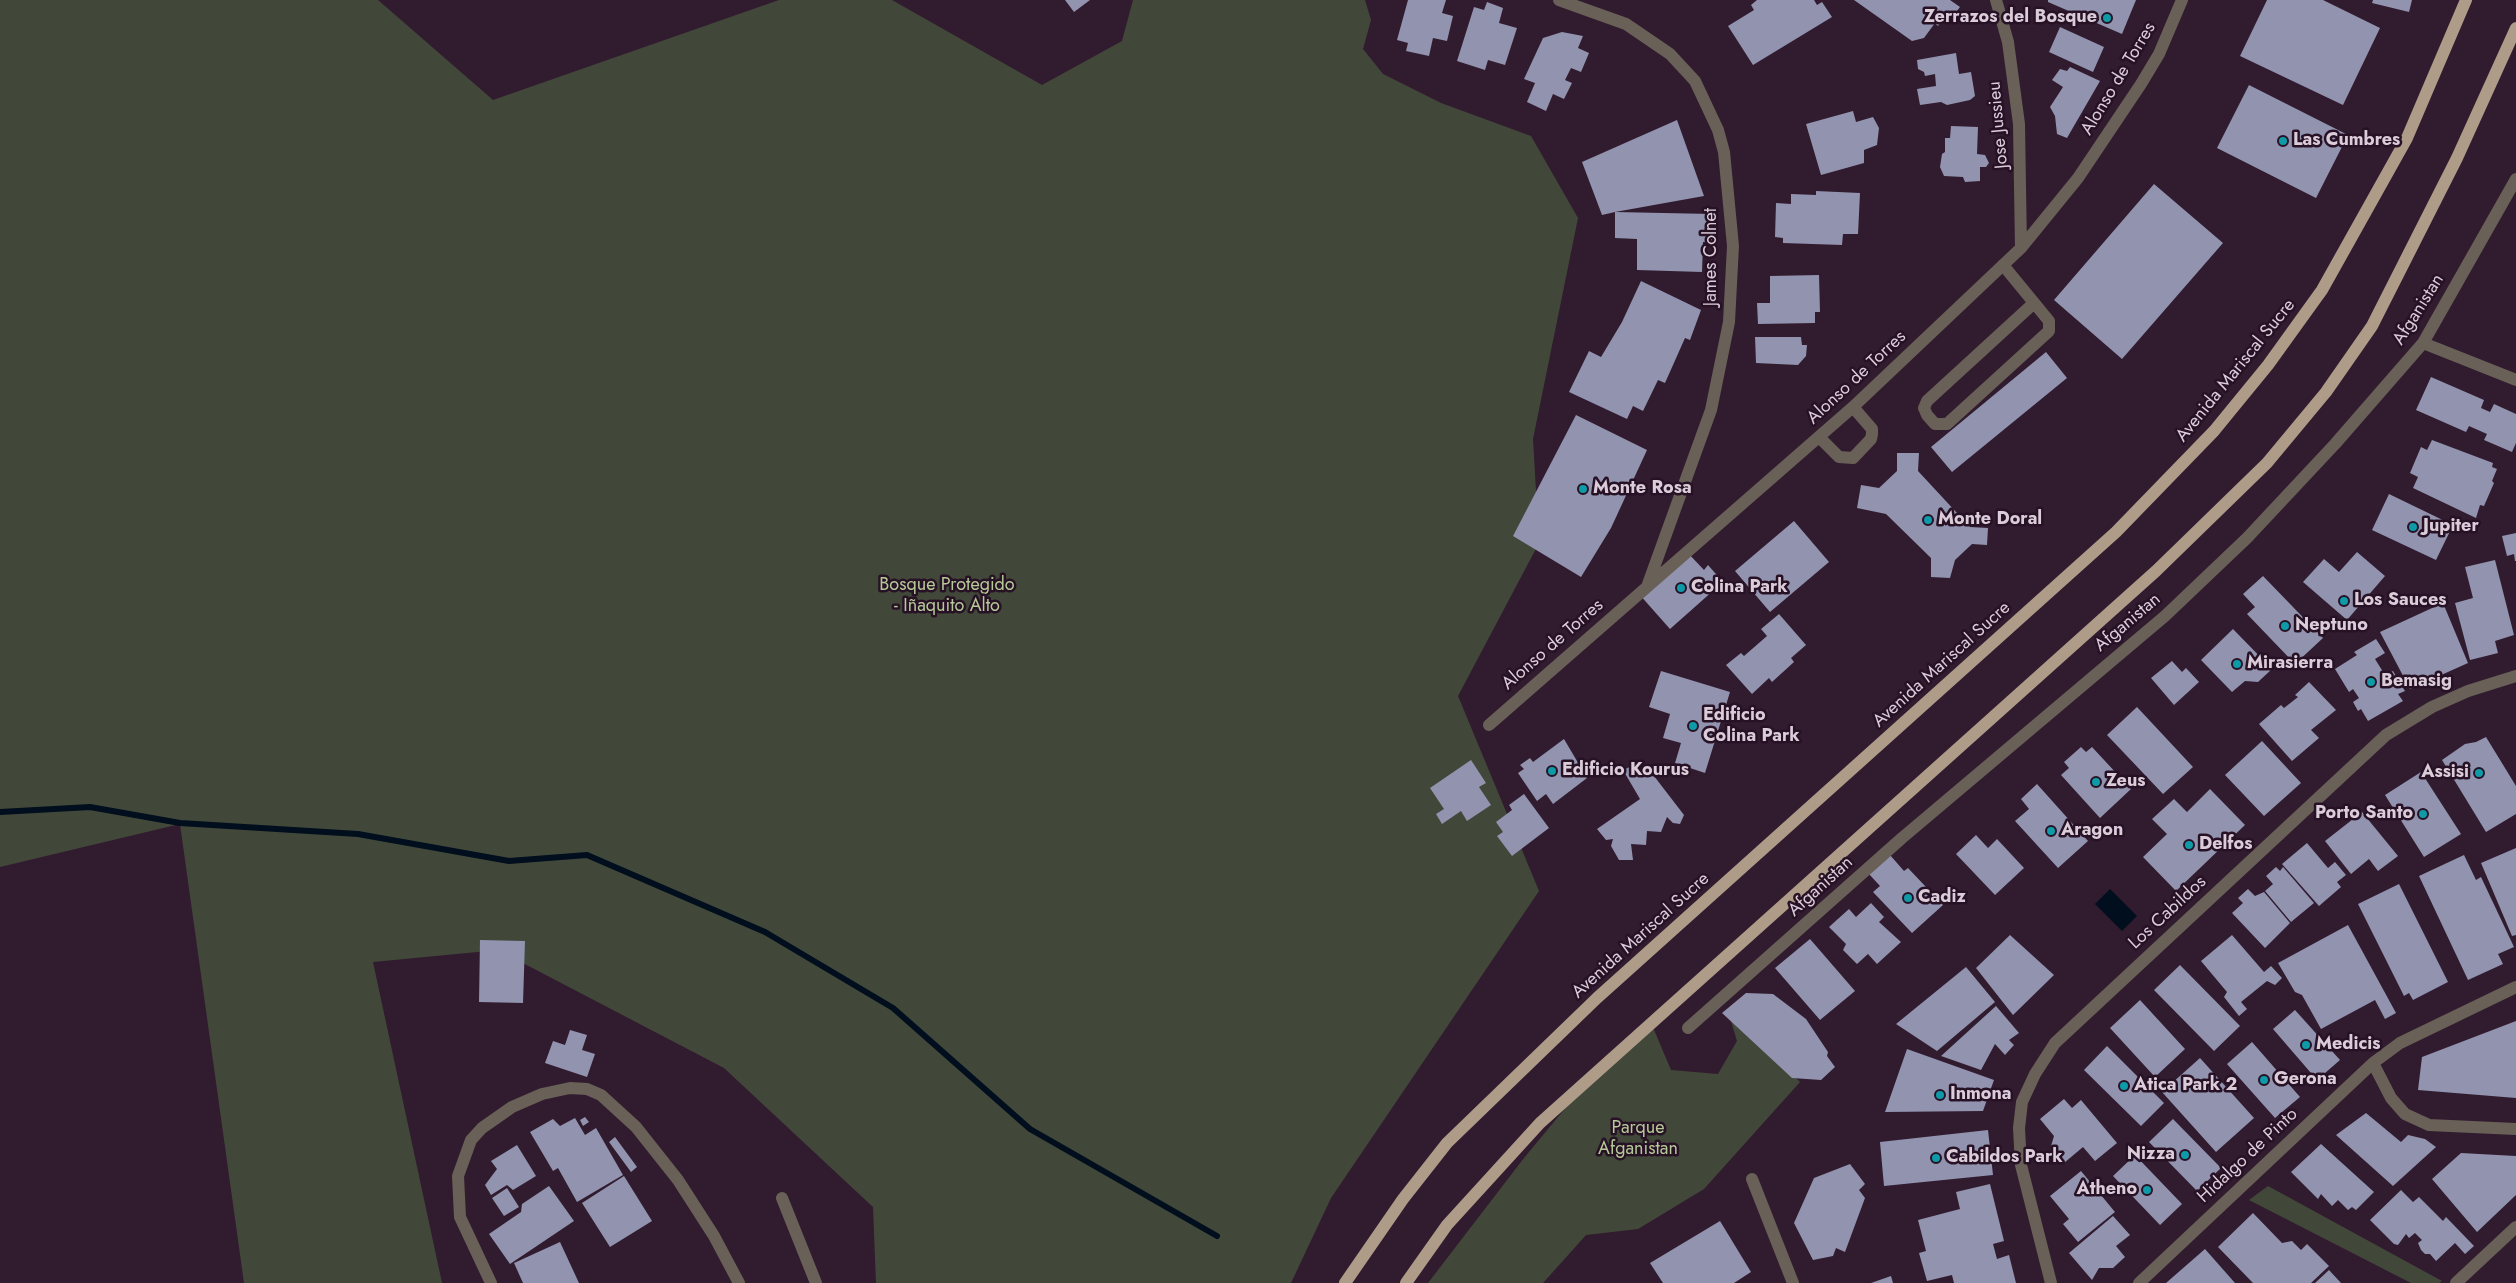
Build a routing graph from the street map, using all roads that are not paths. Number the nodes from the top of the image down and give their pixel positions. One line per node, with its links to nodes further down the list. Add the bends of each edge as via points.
1 (1559, 0): 14 (street, James Colnet, via 1626,24 1670,54 1695,81 1716,124 1724,152 1733,246 1728,322 1711,410)
2 (1996, 0): 7 (street, Jose Jussieu, via 2008,42 2020,124)
3 (2182, 0): 7 (street, Alonso de Torres, via 2159,54 2141,84 2078,178)
4 (2466, 0): 27 (main road, Avenida Mariscal Sucre, via 2407,138 2322,290 2214,432 2116,532 1597,998 1447,1143 1403,1199)
5 (2516, 28): 28 (main road, via 2457,158 2372,326 2326,392 2268,463 2156,571 1540,1123 1447,1225)
6 (2516, 179): 10 (street, Afganistan)
7 (2021, 248): 8 (street, Alonso de Torres)
8 (2003, 265): 9 (street); 12 (street, Alonso de Torres)
9 (2034, 303): 9 (street, via 1927,401 1924,408 1935,424 1947,424 2048,331 2049,321)
10 (2423, 343): 11 (street); 18 (street, Afganistan, via 2254,531 2165,616 1902,838)
11 (2516, 380)
12 (1852, 407): 13 (street, Alonso de Torres); 13 (street, via 1872,429 1870,439 1853,458 1839,457)
13 (1819, 437): 14 (street, Alonso de Torres)
14 (1647, 587): 16 (street, Alonso de Torres)
15 (2516, 676): 30 (street, Los Cabildos, via 2468,691 2432,707 2386,734 2055,1044 2035,1074 2022,1102 2019,1128 2021,1165)
16 (1488, 725)
17 (2516, 987): 19 (street, Hidalgo de Pinto, via 2400,1044)
18 (1688, 1028)
19 (2373, 1063): 20 (street, via 2391,1098 2405,1114 2429,1125); 31 (street, Hidalgo de Pinto)
20 (2516, 1129)
21 (1752, 1179): 29 (street)
22 (782, 1198): 26 (street)
23 (2516, 1227): 32 (street)
24 (491, 1283): 25 (street, via 460,1217 458,1176 471,1140 512,1107 542,1094 570,1088 587,1089 601,1095 636,1127 678,1180)
25 (739, 1283)
26 (816, 1283)
27 (1345, 1283)
28 (1406, 1283)
29 (1792, 1283)
30 (2051, 1283)
31 (2139, 1283)
32 (2456, 1283)

